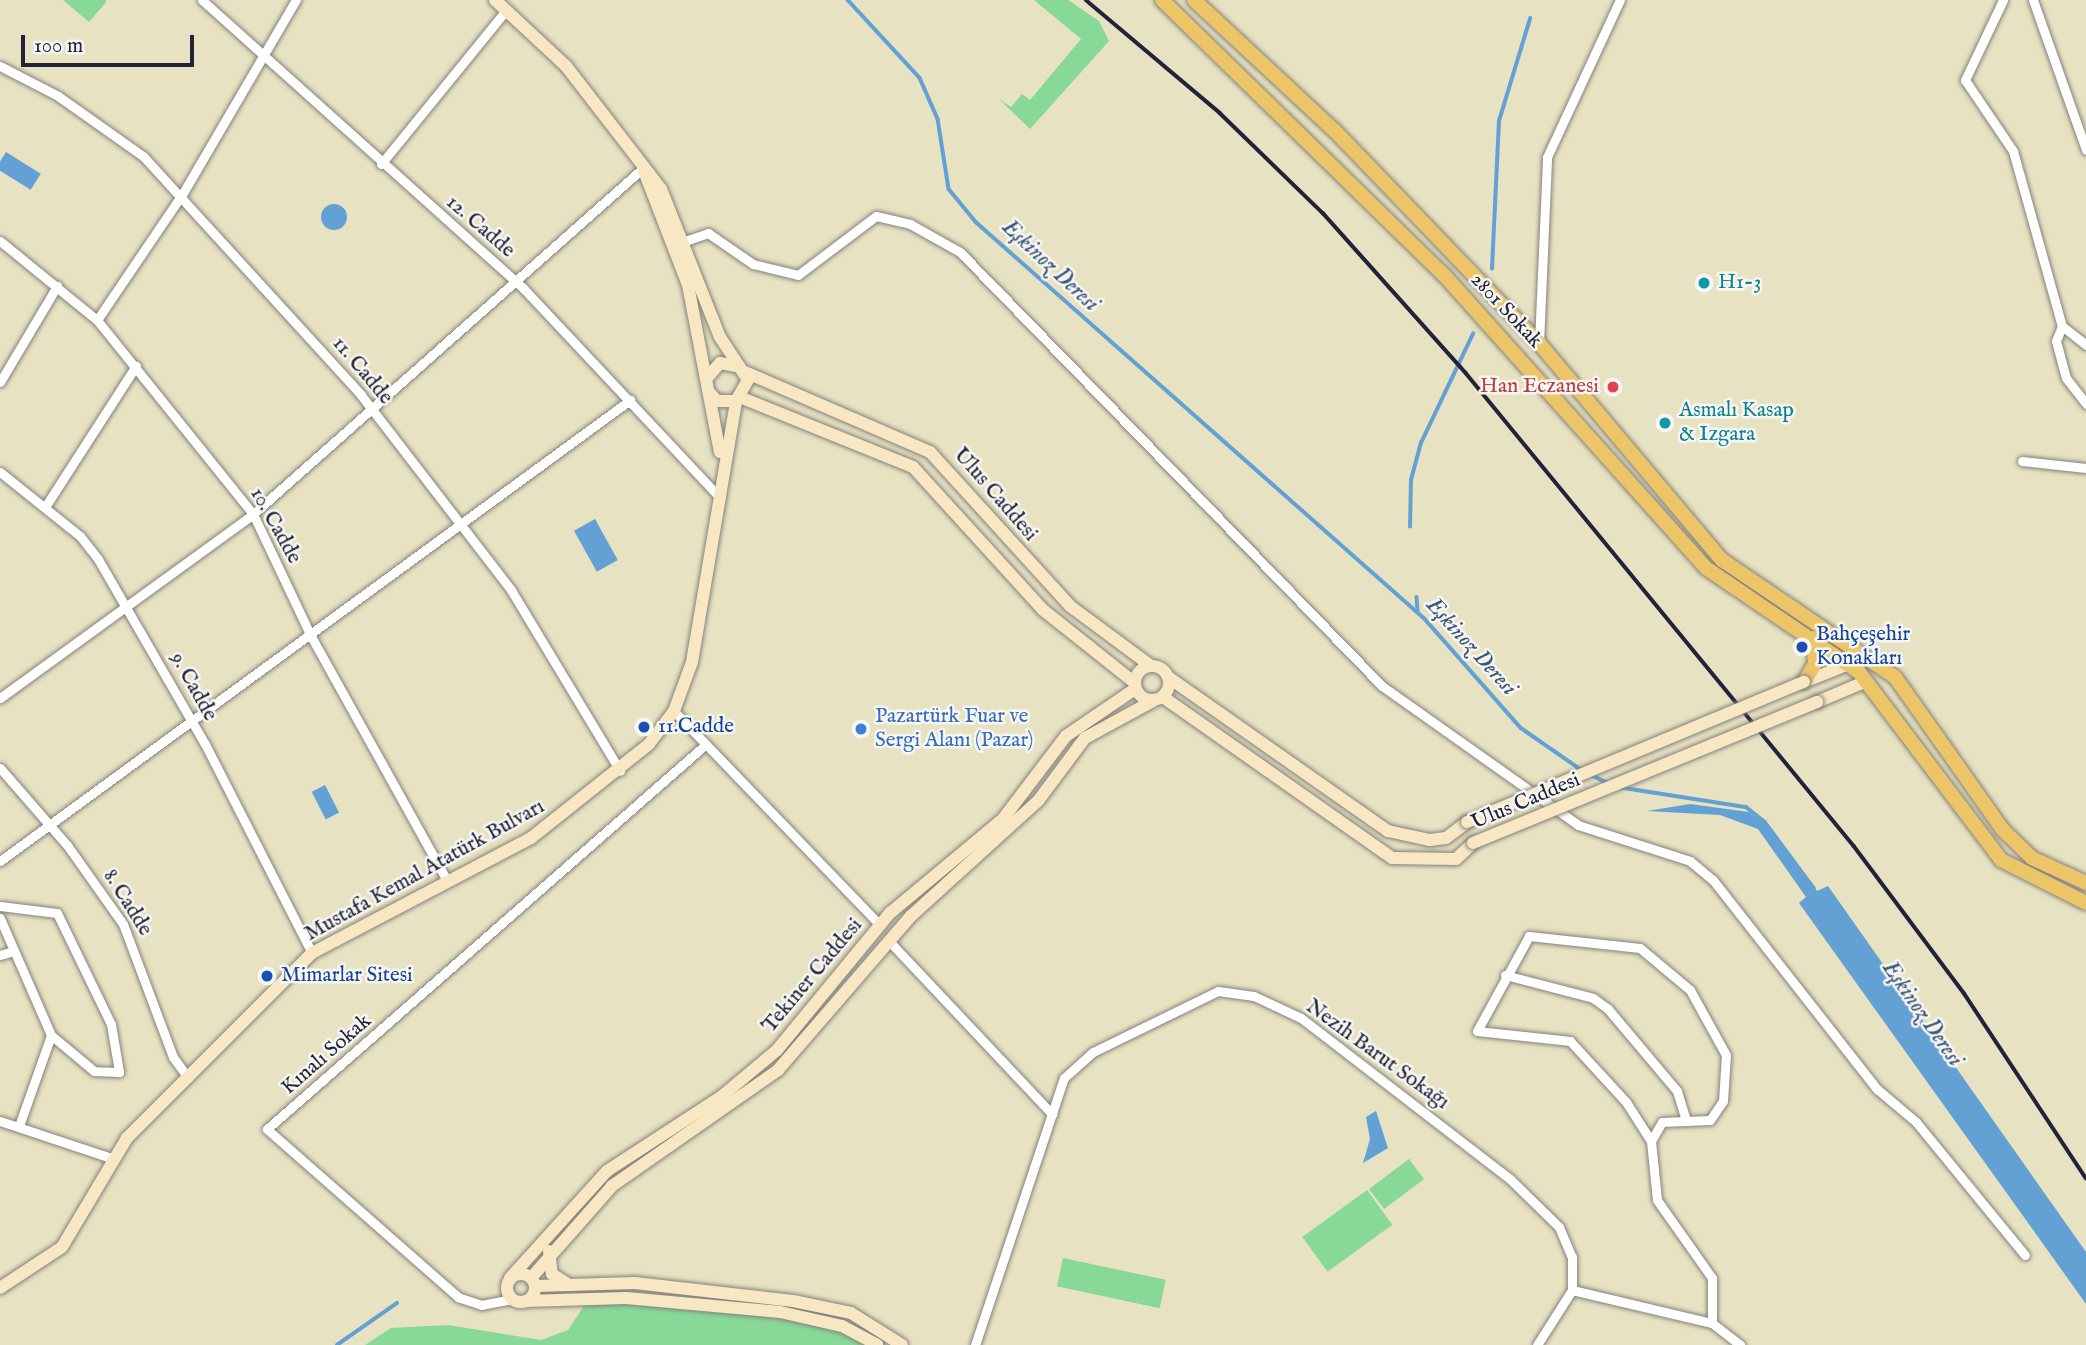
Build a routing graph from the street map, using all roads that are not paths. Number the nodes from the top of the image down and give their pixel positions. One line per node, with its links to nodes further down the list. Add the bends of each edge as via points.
1 (201, 0): 10 (street, 12. Cadde)
2 (296, 0): 10 (street)
3 (495, 0): 9 (street)
4 (1162, 0): 20 (main road, 2801 Sokak, via 1303,131)
5 (1194, 0): 23 (main road, 2801 Sokak, via 1335,130)
6 (1620, 0): 23 (street, via 1547,157)
7 (2003, 0): 22 (street, via 1965,80 2013,151)
8 (2033, 0): 12 (street)
9 (506, 10): 13 (street); 14 (street, via 566,66)
10 (262, 59): 13 (street, 12. Cadde); 15 (street)
11 (0, 66): 15 (street, 11. Cadde, via 88,115)
12 (2086, 150)
13 (381, 164): 18 (street, 12. Cadde)
14 (643, 168): 17 (street); 18 (street)
15 (183, 193): 21 (street); 32 (street, 11. Cadde)
16 (0, 241): 19 (street, 10. Cadde)
17 (679, 243): 26 (street, via 720,337); 28 (street); 81 (street, via 708,233 752,264 798,275 876,216 910,224 960,252 1382,686 1578,825 1690,860 1713,880 1877,1089 1943,1153)
18 (517, 283): 30 (street, 12. Cadde); 32 (street)
19 (57, 286): 21 (street, 10. Cadde); 27 (street)
20 (1485, 317): 23 (main road, via 1504,325 1530,350); 43 (main road, 2801 Sokak, via 1706,568)
21 (97, 320): 25 (street, 10. Cadde)
22 (2062, 326): 24 (street); 31 (street, via 2056,341 2066,378)
23 (1539, 343): 44 (main road, 2801 Sokak, via 1722,559)
24 (2086, 345)
25 (136, 366): 38 (street); 39 (street, 10. Cadde)
26 (743, 369): 28 (street, via 720,363); 29 (street); 46 (street, Ulus Caddesi, via 930,452 1055,591)
27 (0, 382)
28 (708, 385): 29 (street, Ulus Caddesi, via 717,401); 33 (street)
29 (739, 399): 33 (street); 50 (street, Ulus Caddesi, via 920,472 1042,609)
30 (630, 400): 37 (street, 12. Cadde); 40 (street)
31 (2086, 404)
32 (373, 410): 39 (street); 40 (street, 11. Cadde)
33 (721, 460): 37 (street, Mustafa Kemal Atatürk Bulvarı)
34 (2022, 461): 35 (street)
35 (2086, 468)
36 (1, 474): 38 (street, 9. Cadde)
37 (720, 498): 53 (street, Mustafa Kemal Atatürk Bulvarı, via 707,593)
38 (45, 507): 41 (street, 9. Cadde, via 80,536)
39 (253, 514): 41 (street); 42 (street, 10. Cadde)
40 (460, 525): 42 (street); 57 (street, 11. Cadde, via 511,590)
41 (127, 609): 51 (street); 54 (street, 9. Cadde)
42 (312, 638): 54 (street); 61 (street, 10. Cadde)
43 (1813, 638): 45 (main road, 2801 Sokak); 49 (main road, via 1817,657)
44 (1860, 650): 47 (main road); 59 (main road, 2801 Sokak, via 1900,682)
45 (1849, 664): 47 (main road, 2801 Sokak); 49 (street, Ulus Caddesi)
46 (1151, 666): 48 (street, Ulus Caddesi); 50 (street)
47 (1868, 674): 52 (street, Ulus Caddesi, bridge, via 1817,702 1474,843 1447,860 1392,858); 59 (main road, via 1888,679); 63 (main road, 2801 Sokak, via 2001,860)
48 (1168, 677): 49 (street, Ulus Caddesi, bridge, via 1388,831 1430,840 1446,838 1467,822); 52 (street)
49 (1804, 682)
50 (1135, 686): 52 (street, Ulus Caddesi); 66 (street, Tekiner Caddesi, via 1066,736 1003,818)
51 (0, 698)
52 (1158, 699): 67 (street, Tekiner Caddesi, via 1084,738 1009,832)
53 (674, 711): 55 (street); 57 (street, Mustafa Kemal Atatürk Bulvarı)
54 (192, 720): 58 (street); 69 (street, 9. Cadde)
55 (705, 745): 66 (street); 87 (street, Kınalı Sokak, via 267,1129 458,1297 482,1305)
56 (0, 768): 58 (street, 8. Cadde)
57 (621, 772): 61 (street, Mustafa Kemal Atatürk Bulvarı, via 531,838)
58 (52, 826): 60 (street); 73 (street, 8. Cadde, via 123,924 173,1057)
59 (2003, 830): 62 (main road, via 2032,858)
60 (0, 861)
61 (448, 882): 69 (street, Mustafa Kemal Atatürk Bulvarı)
62 (2086, 883)
63 (2086, 904)
64 (0, 906): 72 (street, via 57,913 111,1024 119,1072 94,1071)
65 (0, 918): 68 (street)
66 (880, 925): 82 (street, Tekiner Caddesi, via 777,1050 722,1096 607,1171)
67 (888, 941): 74 (street); 80 (street, Tekiner Caddesi, via 778,1070 612,1186)
68 (10, 952): 70 (street); 72 (street)
69 (312, 953): 73 (street, Mustafa Kemal Atatürk Bulvarı)
70 (0, 955)
71 (1505, 975): 76 (street, via 1593,998 1608,1009 1677,1091); 76 (street, via 1529,936 1640,948 1667,967 1715,1026 1726,1055 1723,1101 1710,1120); 78 (street, via 1477,1031 1570,1041 1626,1102)
72 (51, 1035): 77 (street)
73 (188, 1078): 79 (street, Mustafa Kemal Atatürk Bulvarı)
74 (1052, 1114): 86 (street, Nezih Barut Sokağı, via 1064,1078 1093,1052 1201,995 1254,996 1301,1018 1510,1179 1559,1227 1572,1257); 91 (street, Nezih Barut Sokağı)
75 (0, 1121): 77 (street)
76 (1686, 1121): 78 (street, via 1662,1122)
77 (19, 1126): 79 (street)
78 (1651, 1141): 88 (street, via 1657,1200 1712,1278)
79 (114, 1159): 85 (street, Mustafa Kemal Atatürk Bulvarı, via 62,1247)
80 (549, 1251): 83 (street, Tekiner Caddesi); 84 (street, via 552,1274)
81 (2025, 1255)
82 (510, 1278): 83 (street); 87 (street)
83 (533, 1282): 84 (street); 87 (street, Tekiner Caddesi)
84 (569, 1285): 90 (street, via 667,1285 803,1302 850,1314)
85 (0, 1288)
86 (1572, 1290): 88 (street); 92 (street)
87 (519, 1300): 89 (street, via 636,1299 780,1312 835,1323)
88 (1712, 1323): 93 (street)
89 (877, 1345)
90 (902, 1345)
91 (975, 1345)
92 (1537, 1345)
93 (1740, 1345)

